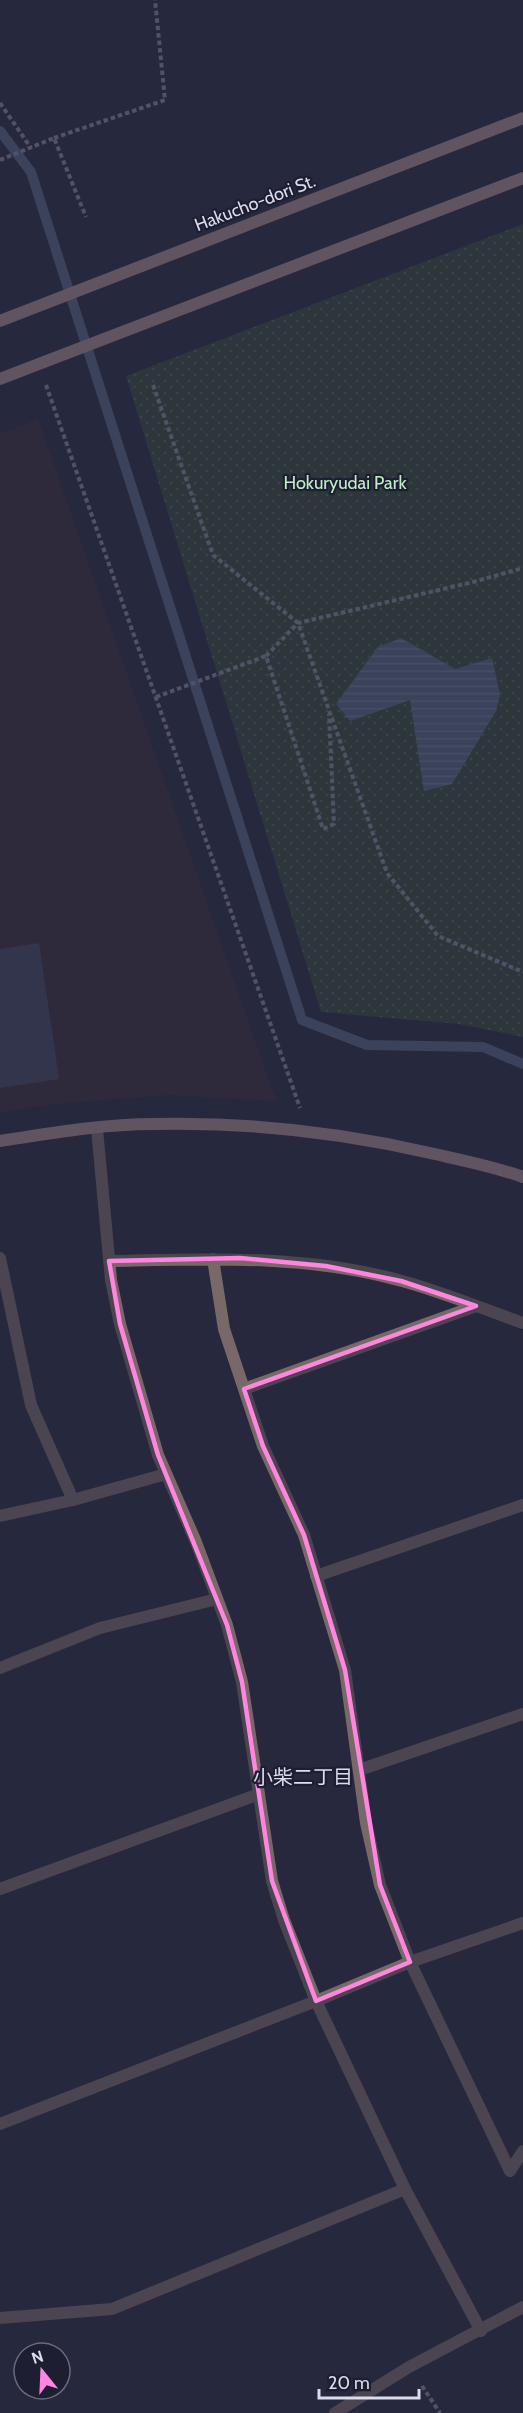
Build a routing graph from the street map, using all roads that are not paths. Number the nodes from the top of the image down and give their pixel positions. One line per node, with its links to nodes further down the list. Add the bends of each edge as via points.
1 (523, 118): 3 (main road, Hakucho-dori St.)
2 (523, 178): 4 (main road)
3 (0, 321)
4 (0, 379)
5 (97, 1129): 6 (main road); 7 (main road, via 203,1124 308,1132 375,1140); 10 (street)
6 (0, 1141)
7 (523, 1177)
8 (0, 1258): 15 (street, via 31,1405)
9 (213, 1259): 10 (street); 11 (street, via 326,1266 401,1281); 13 (street, via 224,1329)
10 (109, 1261): 14 (street, via 120,1324)
11 (476, 1306): 12 (street); 13 (street)
12 (523, 1323)
13 (244, 1389): 18 (street, via 263,1446 304,1535)
14 (166, 1474): 15 (street); 19 (street)
15 (73, 1500): 17 (street)
16 (523, 1505): 18 (street)
17 (0, 1516)
18 (316, 1576): 22 (street, via 345,1670)
19 (217, 1599): 20 (street, via 100,1628); 23 (street, via 242,1682)
20 (0, 1668)
21 (523, 1714): 22 (street)
22 (359, 1770): 26 (street, via 380,1885)
23 (259, 1794): 24 (street); 27 (street, via 272,1881)
24 (0, 1889)
25 (523, 1923): 26 (street)
26 (410, 1962): 27 (street); 29 (street, via 510,2171)
27 (316, 2001): 28 (street); 30 (street)
28 (0, 2124)
29 (523, 2151)
30 (405, 2189): 32 (street, via 112,2309); 33 (street)
31 (523, 2307): 33 (street)
32 (0, 2318)
33 (481, 2331): 34 (street, via 409,2367)
34 (334, 2413)

